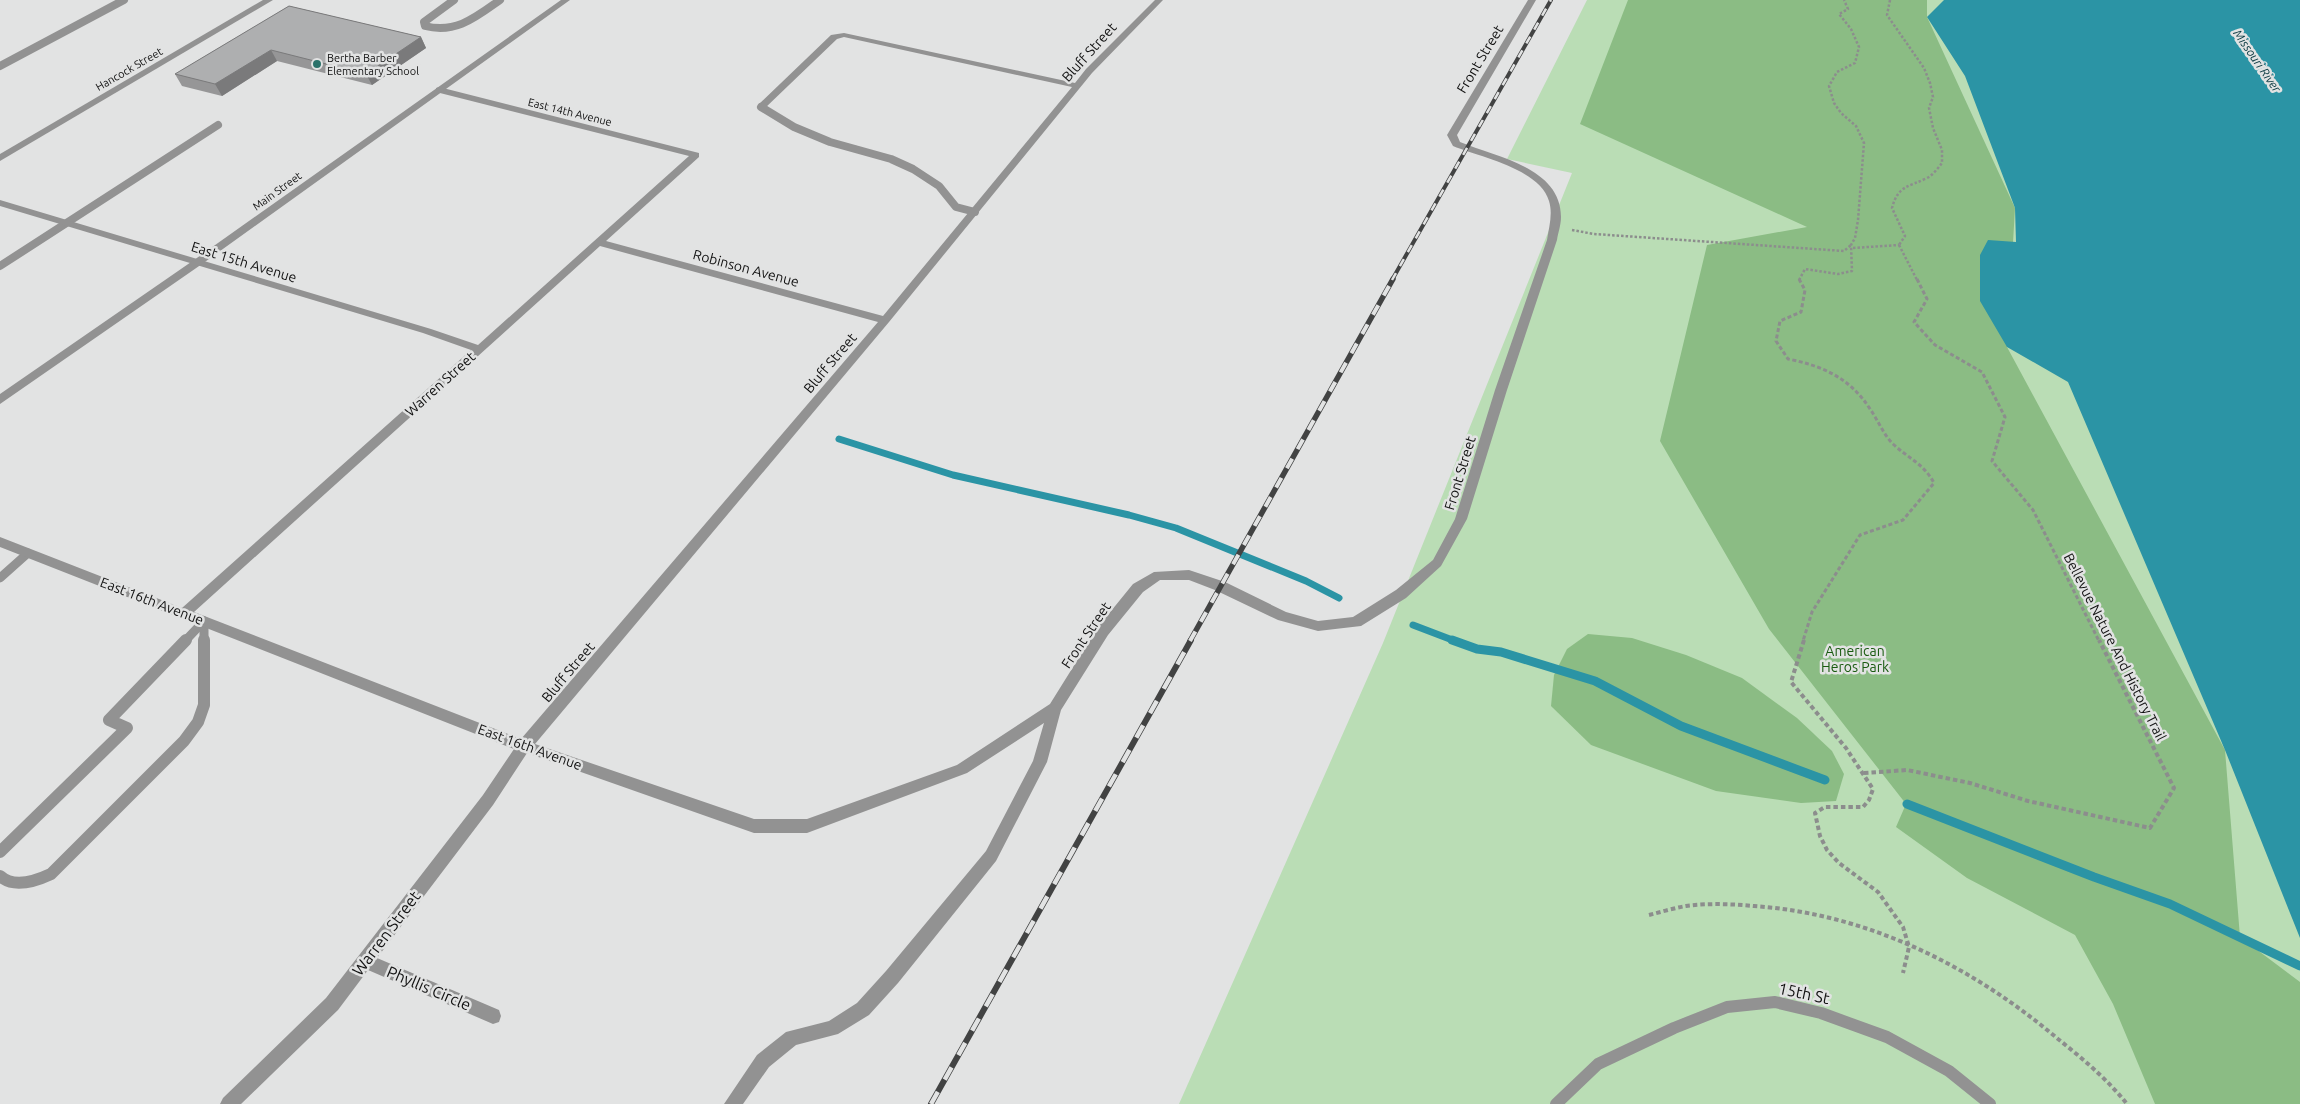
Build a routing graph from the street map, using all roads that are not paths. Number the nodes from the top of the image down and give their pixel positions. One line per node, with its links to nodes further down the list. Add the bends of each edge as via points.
1 (124, 0): 8 (lane)
2 (269, 0): 14 (street, Hancock Street)
3 (454, 0): 4 (lane, via 428,18 425,26 442,31 463,26)
4 (500, 0)
5 (566, 0): 10 (street, Main Street)
6 (1158, 0): 9 (street, Bluff Street)
7 (1532, 0): 29 (street, Front Street, via 1452,135 1456,144 1527,170 1541,181 1552,198 1556,216 1552,240 1461,519 1437,563 1402,594 1356,622 1318,626 1283,616 1190,575 1158,575 1138,588 1103,631)
8 (0, 66)
9 (1078, 86): 11 (street, via 844,35 834,37); 16 (street, Bluff Street)
10 (439, 90): 13 (street, East 14th Avenue); 19 (street, Main Street)
11 (761, 107): 16 (lane, via 794,127 830,142 913,169 939,186 956,207)
12 (218, 126): 17 (lane)
13 (696, 155): 18 (street, Warren Street)
14 (0, 158)
15 (0, 203): 17 (street, East 15th Avenue)
16 (975, 212): 21 (street, Bluff Street)
17 (66, 223): 19 (street, East 15th Avenue); 20 (lane)
18 (600, 243): 21 (street, Robinson Avenue); 22 (street, Warren Street)
19 (198, 262): 22 (street, East 15th Avenue); 23 (street, Main Street)
20 (0, 266)
21 (885, 320): 30 (street, Bluff Street)
22 (479, 349): 27 (street, Warren Street)
23 (0, 400)
24 (0, 542): 25 (street, East 16th Avenue)
25 (28, 553): 26 (lane); 27 (street, East 16th Avenue)
26 (0, 578)
27 (185, 614): 28 (street, East 16th Avenue)
28 (204, 621): 30 (street, East 16th Avenue); 31 (lane, via 109,720 127,728); 32 (lane, via 204,705 198,722 184,741 51,874 34,882 17,884)
29 (1055, 708): 30 (street, East 16th Avenue, via 962,769 807,826 754,826); 36 (street, via 1040,762 991,856 892,978 863,1009 832,1028 792,1038 763,1060)
30 (524, 746): 33 (street, Warren Street, via 488,800)
31 (0, 852)
32 (0, 876)
33 (365, 961): 34 (street, Phyllis Circle); 35 (street, Warren Street, via 332,1004)
34 (493, 1016)
35 (229, 1104)
36 (733, 1104)
37 (1556, 1104): 38 (lane, 15th St, via 1598,1064 1674,1028 1727,1006 1775,1002 1821,1013 1887,1037 1949,1072)
38 (1990, 1104)

